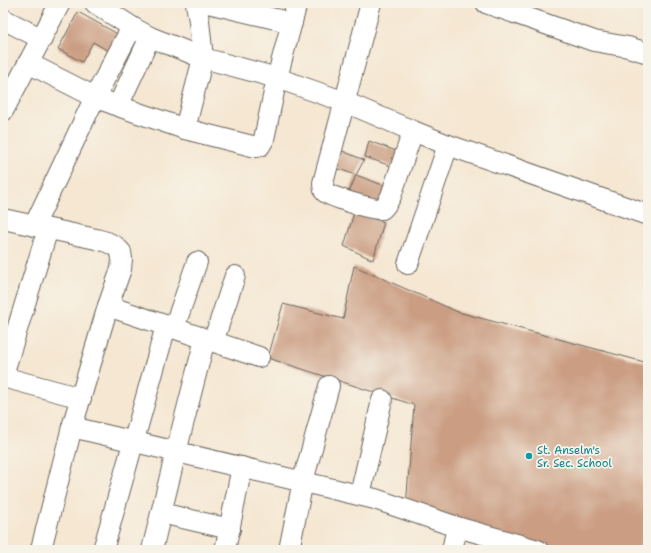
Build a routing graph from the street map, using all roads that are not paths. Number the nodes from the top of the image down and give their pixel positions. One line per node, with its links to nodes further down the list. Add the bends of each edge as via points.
1 (60, 3): 12 (street)
2 (94, 3): 10 (street)
3 (196, 3): 14 (street)
4 (208, 3): 9 (street)
5 (297, 3): 9 (street)
6 (371, 3): 19 (street)
7 (486, 3): 13 (street, via 594,41)
8 (3, 19): 12 (street)
9 (292, 23): 16 (street)
10 (132, 27): 11 (street); 17 (street)
11 (150, 37): 14 (street); 20 (street)
12 (42, 39): 15 (street)
13 (648, 53)
14 (203, 58): 16 (street); 21 (street)
15 (28, 63): 17 (street); 18 (street)
16 (277, 78): 19 (street); 21 (street, via 264,139 260,146 252,147)
17 (95, 97): 20 (street); 26 (street)
18 (5, 102)
19 (345, 102): 22 (street); 22 (street, via 323,183 325,192 334,197 371,208 383,208 391,196)
20 (118, 106): 21 (street)
21 (185, 129)
22 (413, 131): 23 (street)
23 (448, 146): 24 (street); 28 (street)
24 (648, 215)
25 (3, 219): 26 (street)
26 (41, 227): 30 (street, via 107,242 121,252 121,269); 34 (street)
27 (197, 262): 31 (street)
28 (408, 264)
29 (235, 276): 32 (street)
30 (108, 306): 31 (street); 36 (street)
31 (170, 327): 32 (street); 39 (street)
32 (209, 340): 33 (street); 40 (street)
33 (258, 358)
34 (3, 376): 36 (street)
35 (329, 386): 42 (street)
36 (80, 398): 38 (street)
37 (382, 400): 43 (street)
38 (72, 427): 39 (street); 47 (street)
39 (133, 442): 40 (street); 48 (street)
40 (176, 452): 41 (street); 44 (street)
41 (242, 467): 42 (street); 46 (street)
42 (303, 481): 43 (street); 51 (street)
43 (360, 495): 45 (street)
44 (161, 513): 46 (street); 49 (street)
45 (457, 527): 52 (street); 53 (street)
46 (230, 528): 50 (street)
47 (41, 549)
48 (103, 550)
49 (152, 550)
50 (225, 550)
51 (289, 550)
52 (452, 550)
53 (538, 550)

